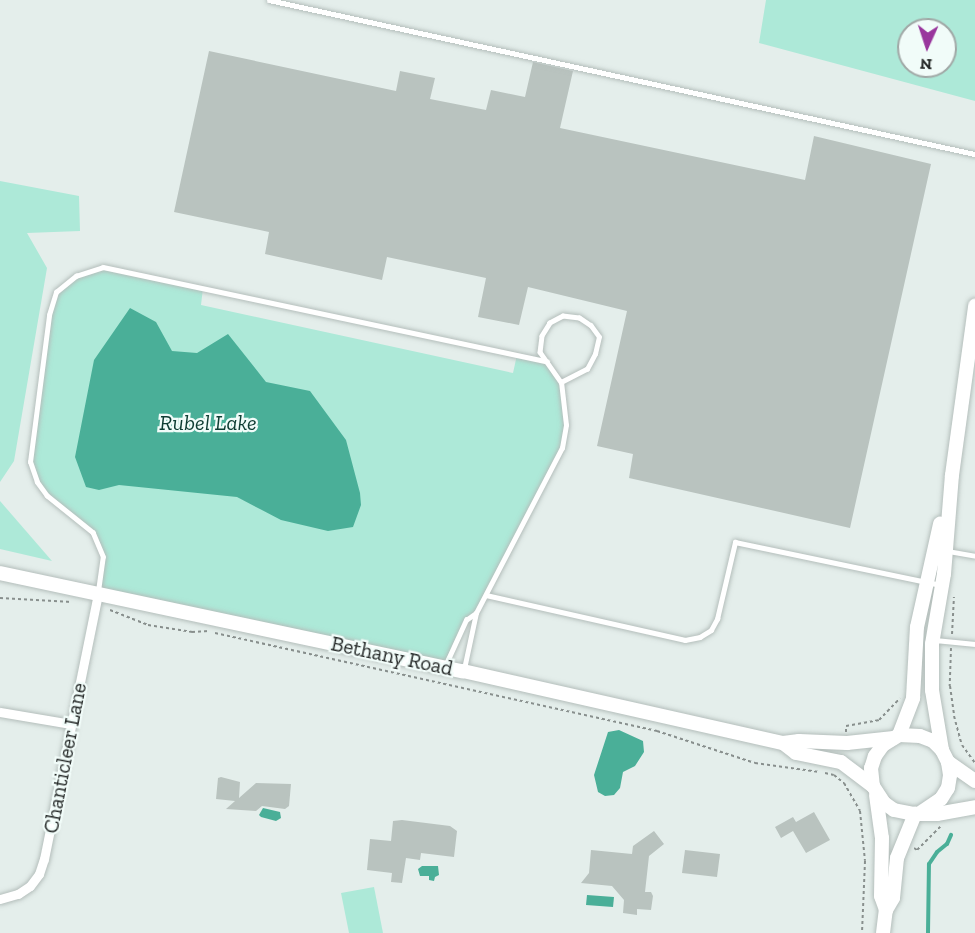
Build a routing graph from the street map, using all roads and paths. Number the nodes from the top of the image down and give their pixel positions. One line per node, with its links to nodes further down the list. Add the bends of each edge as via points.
1 (269, 0): 2 (lane)
2 (975, 154)
3 (975, 306): 6 (main road)
4 (547, 361): 5 (lane); 5 (lane, via 540,351 542,336 550,323 564,316 579,318 591,326 598,337 587,369); 12 (lane, via 103,267 76,276 56,292 49,315 30,462 47,496 93,533 102,557)
5 (561, 382): 13 (lane, via 566,425 562,448)
6 (952, 476): 7 (main road); 10 (main road)
7 (946, 550): 8 (lane); 11 (main road)
8 (975, 556)
9 (0, 573): 12 (main road, Bethany Road)
10 (927, 583): 11 (lane); 13 (lane, via 735,542 717,620 700,637 685,640); 29 (main road, via 915,642 913,698)
11 (948, 585): 18 (main road); 19 (path)
12 (98, 594): 21 (main road, Bethany Road); 27 (street, Chanticleer Lane)
13 (486, 595): 17 (lane)
14 (0, 598): 15 (path)
15 (82, 604)
16 (108, 609): 38 (path, via 147,625 208,631 657,732 755,763 834,775 856,801)
17 (476, 613): 21 (lane, via 466,620); 22 (lane)
18 (932, 640): 19 (lane); 31 (main road, via 932,690)
19 (951, 642): 20 (lane); 24 (path)
20 (975, 644)
21 (444, 668): 22 (main road, Bethany Road)
22 (463, 671): 30 (main road, Bethany Road)
23 (899, 697): 28 (path, via 879,720 846,726)
24 (952, 704): 25 (path); 32 (path, via 962,745)
25 (946, 705)
26 (0, 711): 27 (street)
27 (71, 724): 41 (street, Chanticleer Lane, via 39,874 18,894)
28 (846, 730)
29 (897, 737): 30 (main road, Bethany Road, via 847,743); 31 (main road, via 920,736 933,741); 34 (main road, via 883,745 875,756 871,768)
30 (783, 743): 34 (main road, Bethany Road, via 796,753 841,762)
31 (945, 756): 33 (main road); 36 (main road, via 950,775 945,794 932,807)
32 (975, 763)
33 (975, 781)
34 (874, 790): 36 (main road, via 894,810); 42 (main road, via 882,838 881,896)
35 (975, 807): 36 (main road, via 937,814)
36 (917, 813): 42 (main road, via 897,858 893,898)
37 (943, 826): 40 (path)
38 (864, 839): 39 (path); 43 (path)
39 (872, 839)
40 (917, 849)
41 (0, 899)
42 (886, 910): 44 (main road)
43 (862, 933)
44 (883, 933)

